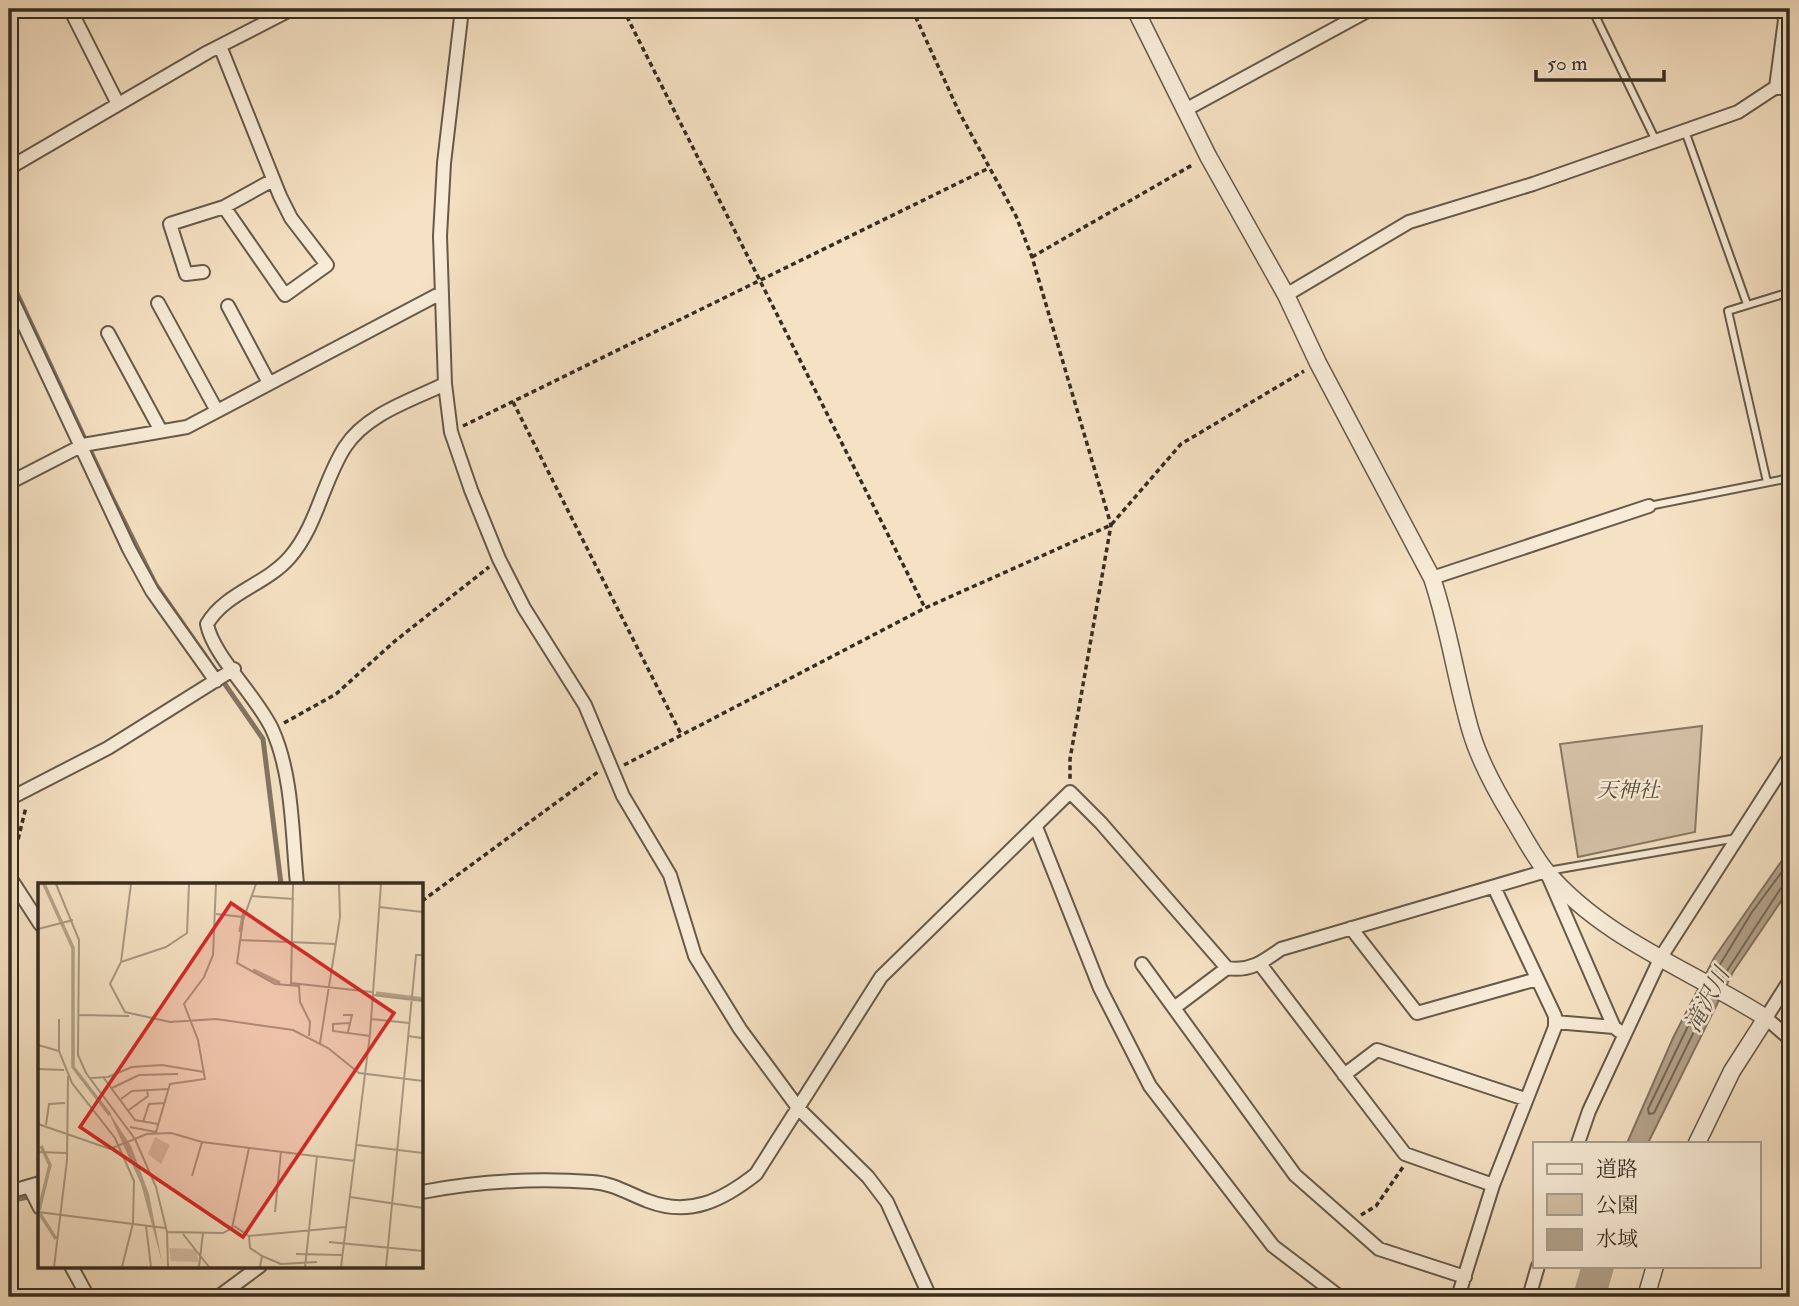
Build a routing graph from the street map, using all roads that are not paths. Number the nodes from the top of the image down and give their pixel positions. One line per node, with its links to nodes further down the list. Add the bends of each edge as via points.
1 (69, 9): 11 (street)
2 (292, 9): 8 (street)
3 (462, 9): 21 (street, via 444,163)
4 (1135, 9): 12 (street)
5 (1371, 9): 12 (street)
6 (1592, 9): 14 (lane)
7 (1782, 9): 9 (street, via 1785,20)
8 (220, 46): 11 (street); 16 (street)
9 (1776, 87): 10 (street); 13 (street, via 1738,112)
10 (1790, 90)
11 (118, 104): 15 (street)
12 (1185, 110): 22 (street)
13 (1685, 131): 14 (street); 24 (lane)
14 (1656, 141): 22 (street, via 1409,222)
15 (9, 168)
16 (273, 180): 17 (street); 17 (street, via 291,218 327,265 285,295)
17 (224, 207): 18 (street, via 170,224 186,274)
18 (203, 272)
19 (1790, 292): 24 (lane)
20 (9, 293): 31 (street)
21 (441, 293): 27 (street); 28 (street)
22 (1286, 295): 36 (street)
23 (158, 303): 29 (street)
24 (1747, 304): 33 (lane, via 1728,312)
25 (228, 306): 27 (street)
26 (108, 333): 30 (street)
27 (269, 383): 29 (street)
28 (445, 384): 37 (street, via 360,430 346,446 290,557 214,612 207,624); 61 (street, via 451,432 499,559 585,705 623,796 670,875 695,956 740,1029)
29 (217, 411): 30 (street, via 187,427)
30 (160, 431): 31 (street)
31 (87, 444): 34 (street); 37 (street, via 112,516 152,591)
32 (1790, 478): 33 (lane)
33 (1767, 482): 35 (lane)
34 (9, 483)
35 (1649, 506): 36 (street)
36 (1432, 578): 42 (street, via 1471,733 1494,787)
37 (224, 676): 39 (street, via 108,748); 44 (street, via 272,730 285,779)
38 (1790, 756): 41 (street)
39 (9, 799)
40 (1037, 827): 51 (street, via 1070,792); 61 (street, via 881,977); 76 (street, via 1100,988 1150,1086 1273,1245)
41 (1738, 838): 42 (lane); 48 (street)
42 (1546, 871): 45 (street); 48 (street, via 1590,912); 57 (street)
43 (9, 876): 46 (street)
44 (297, 883)
45 (1493, 887): 47 (street); 52 (street)
46 (38, 921)
47 (1351, 928): 50 (street, via 1281,949); 52 (street, via 1417,1013)
48 (1666, 961): 55 (street); 57 (street)
49 (1142, 964): 54 (street)
50 (1260, 964): 51 (street, via 1240,971); 59 (street)
51 (1227, 968): 54 (street)
52 (1538, 979): 56 (street)
53 (1790, 980): 55 (street)
54 (1174, 1008): 72 (street, via 1295,1175 1379,1249)
55 (1759, 1013): 58 (street); 63 (street)
56 (1555, 1022): 57 (street); 60 (street)
57 (1619, 1032): 62 (street)
58 (1790, 1039)
59 (1345, 1075): 60 (street, via 1377,1049); 64 (street, via 1409,1156)
60 (1525, 1099): 64 (street)
61 (799, 1109): 66 (street, via 756,1174 709,1204 671,1207 595,1182 508,1179); 75 (street, via 887,1202)
62 (1578, 1142)
63 (1697, 1142)
64 (1493, 1185): 72 (street)
65 (9, 1192): 67 (street)
66 (424, 1192)
67 (36, 1194)
68 (72, 1268): 73 (street)
69 (257, 1268): 74 (street)
70 (1537, 1268): 78 (street)
71 (1654, 1268): 79 (street)
72 (1465, 1277): 77 (street)
73 (88, 1297)
74 (218, 1297)
75 (930, 1297)
76 (1340, 1297)
77 (1458, 1297)
78 (1529, 1297)
79 (1646, 1297)

